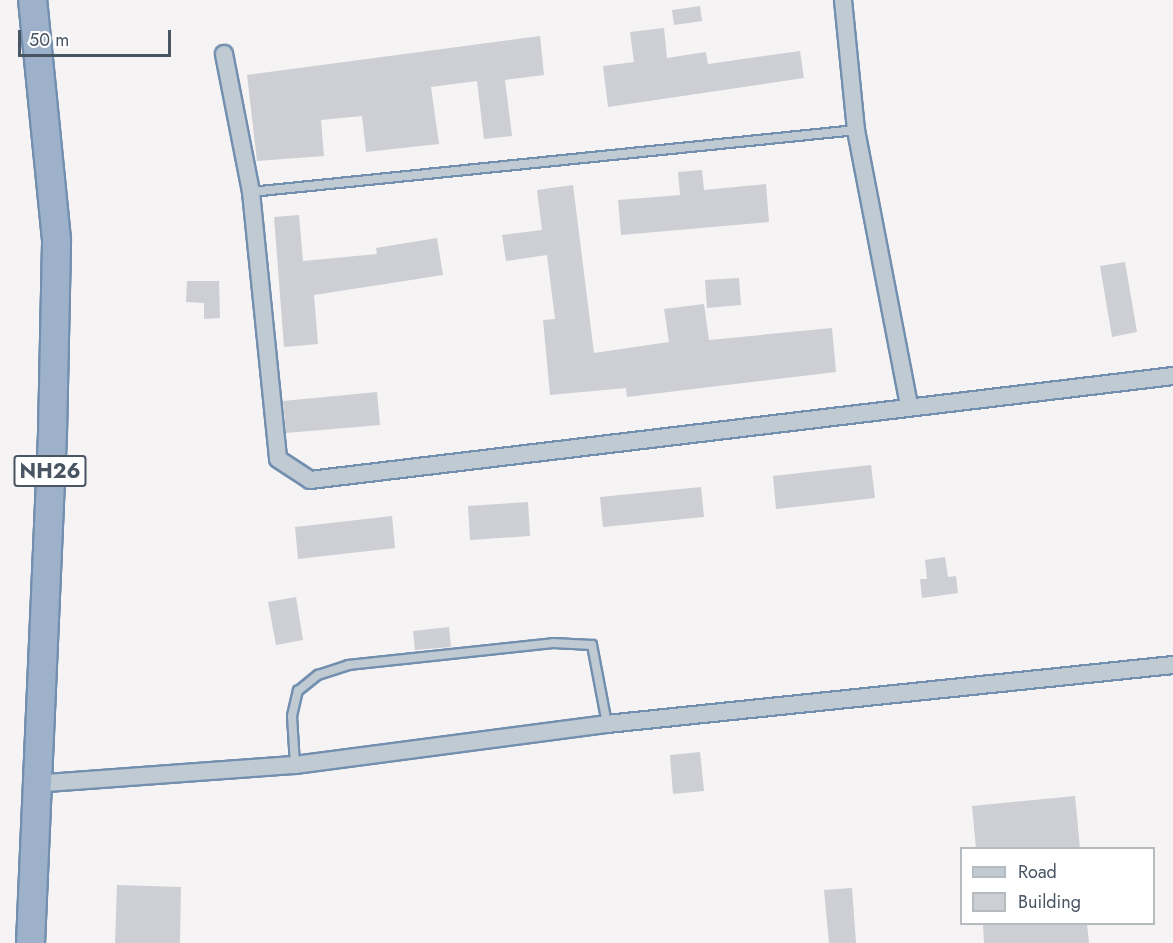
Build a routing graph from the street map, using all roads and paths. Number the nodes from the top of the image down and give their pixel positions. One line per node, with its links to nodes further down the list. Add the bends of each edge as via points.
1 (32, 0): 11 (highway, NH26, via 56,239 52,434)
2 (843, 0): 4 (street)
3 (224, 54): 5 (street)
4 (856, 130): 5 (lane); 7 (street)
5 (251, 192): 7 (street, via 278,459 310,480)
6 (1173, 376): 7 (street)
7 (909, 405)
8 (1173, 665): 9 (street)
9 (607, 724): 10 (street); 10 (lane, via 592,645 553,643 348,665 318,675 298,691 292,716)
10 (296, 765): 11 (street)
11 (34, 784): 12 (highway, NH26)
12 (30, 943)

